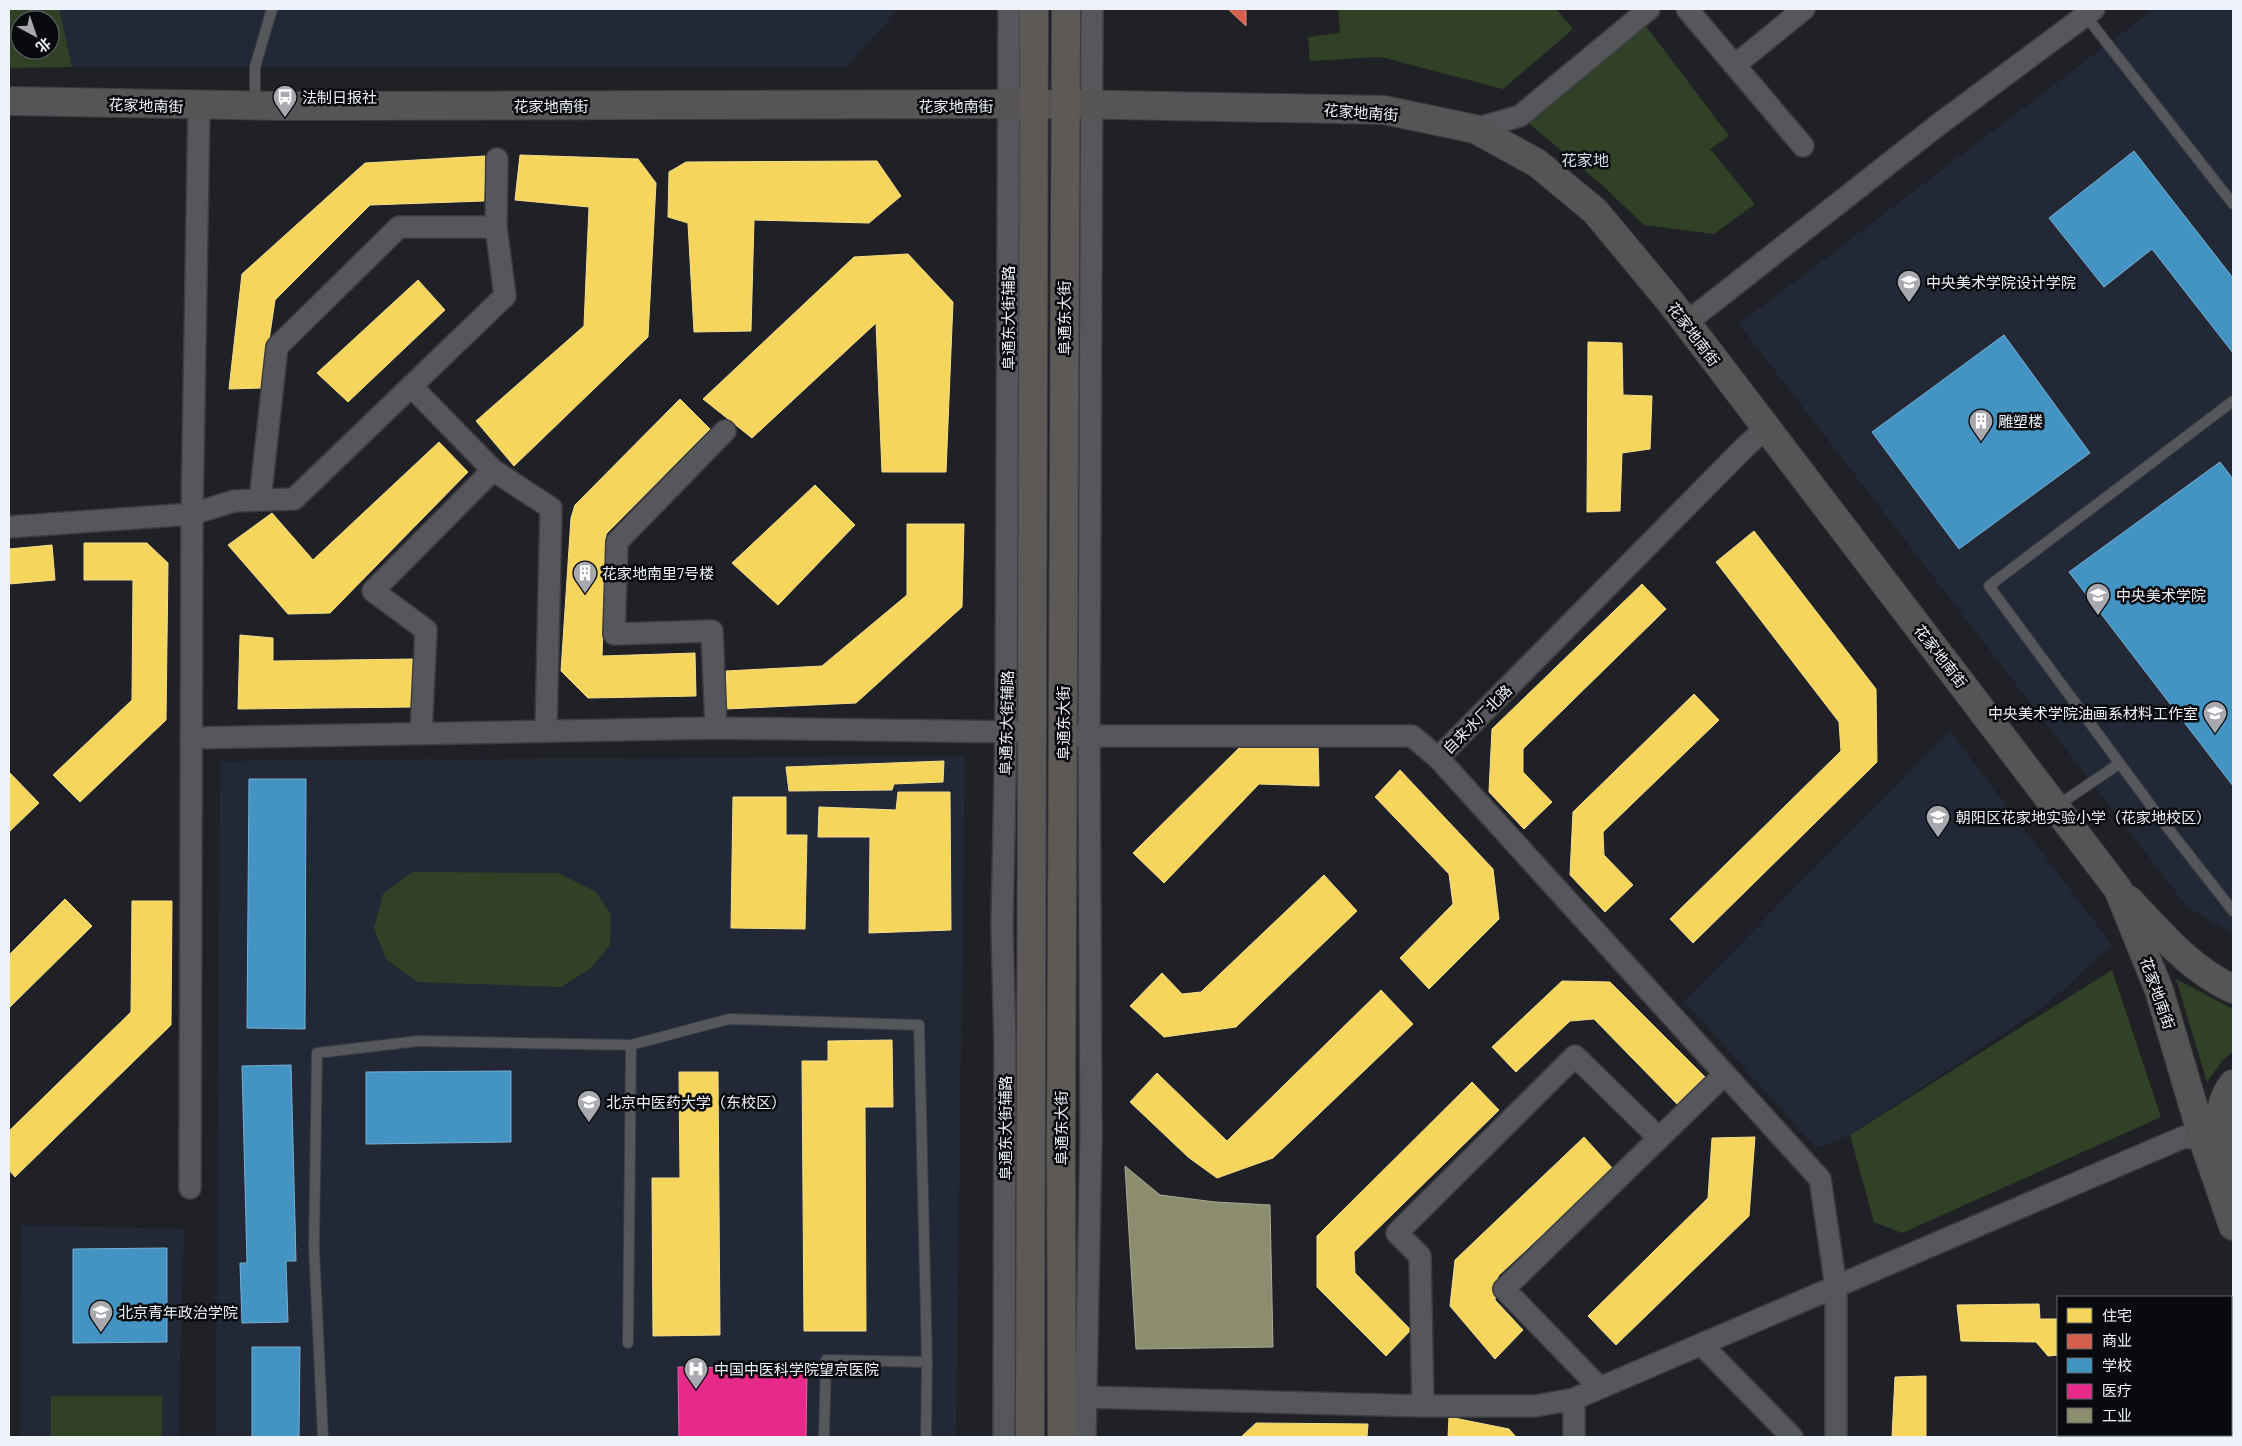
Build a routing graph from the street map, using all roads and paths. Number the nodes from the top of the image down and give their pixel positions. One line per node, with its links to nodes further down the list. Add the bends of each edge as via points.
1 (272, 9): 15 (lane, via 255,67)
2 (1009, 9): 13 (street, 阜通东大街辅路)
3 (1034, 9): 13 (main road, 阜通东大街)
4 (1066, 9): 12 (main road, 阜通东大街)
5 (1092, 9): 12 (street)
6 (1649, 9): 16 (street, via 1520,116)
7 (1687, 9): 10 (street)
8 (1804, 9): 10 (street)
9 (2090, 12): 19 (lane); 21 (street, via 1938,125)
10 (1735, 66): 17 (street)
11 (9, 101): 14 (street, 花家地南街)
12 (1078, 104): 13 (street, 花家地南街); 16 (street, 花家地南街, via 1384,110); 35 (main road, 阜通东大街); 36 (street)
13 (1022, 105): 15 (street, 花家地南街); 32 (street, 阜通东大街辅路); 33 (main road, 阜通东大街)
14 (199, 106): 15 (street, 花家地南街); 28 (street)
15 (255, 106)
16 (1475, 129): 21 (street, 花家地南街, via 1536,163 1595,211)
17 (1803, 146)
18 (497, 159): 20 (street)
19 (2233, 204)
20 (496, 227): 22 (street, via 505,296); 27 (street, via 399,227 277,347)
21 (1686, 323): 24 (street, 花家地南街)
22 (412, 386): 26 (street); 27 (street, via 294,499)
23 (2233, 401): 39 (lane, via 1989,586)
24 (1766, 428): 38 (street, 自来水厂北路); 40 (street, 花家地南街)
25 (725, 431): 30 (street, via 617,542 614,634 712,631)
26 (493, 470): 31 (street, via 551,508); 34 (street, via 374,591 426,630)
27 (260, 500): 28 (street, via 234,502)
28 (192, 514): 29 (street); 37 (street)
29 (9, 527)
30 (716, 728): 31 (street); 32 (street)
31 (546, 731): 34 (street)
32 (1006, 732): 33 (street); 63 (street, 阜通东大街辅路, via 1002,927 1005,1044)
33 (1033, 732): 64 (main road, 阜通东大街)
34 (421, 734): 37 (street)
35 (1063, 735): 36 (street, 自来水厂北路); 57 (main road, 阜通东大街)
36 (1089, 737): 38 (street, 自来水厂北路, via 1412,736); 57 (street, via 1092,1136)
37 (191, 738): 50 (street)
38 (1438, 758): 45 (street)
39 (2120, 764): 40 (lane); 42 (lane)
40 (2057, 806): 41 (street, 花家地南街)
41 (2118, 889): 43 (street, via 2182,956); 48 (street, 花家地南街, via 2159,990 2190,1094)
42 (2233, 912)
43 (2233, 990)
44 (631, 1045): 53 (lane); 55 (lane, via 729,1019 919,1025); 60 (lane, via 418,1041 317,1053 314,1248)
45 (1724, 1074): 47 (street); 52 (street, via 1820,1179)
46 (2233, 1084): 48 (street, via 2220,1114)
47 (1659, 1138): 56 (street, via 1504,1289); 59 (street, via 1575,1056 1397,1233 1420,1256)
48 (2215, 1138): 49 (street, 花家地南街); 52 (street, via 2184,1137)
49 (2225, 1173): 51 (street, 花家地南街)
50 (190, 1188)
51 (2233, 1226)
52 (1836, 1287): 54 (street); 69 (street)
53 (628, 1343)
54 (1702, 1345): 56 (street); 68 (street)
55 (927, 1362): 61 (lane, via 826,1360); 62 (lane)
56 (1600, 1388): 58 (street)
57 (1073, 1399): 59 (street); 65 (main road, 阜通东大街); 66 (street)
58 (1574, 1399): 59 (street, via 1535,1406); 67 (street)
59 (1423, 1406)
60 (322, 1437)
61 (824, 1437)
62 (926, 1437)
63 (1004, 1437)
64 (1030, 1437)
65 (1062, 1437)
66 (1085, 1437)
67 (1574, 1437)
68 (1792, 1437)
69 (1836, 1437)

